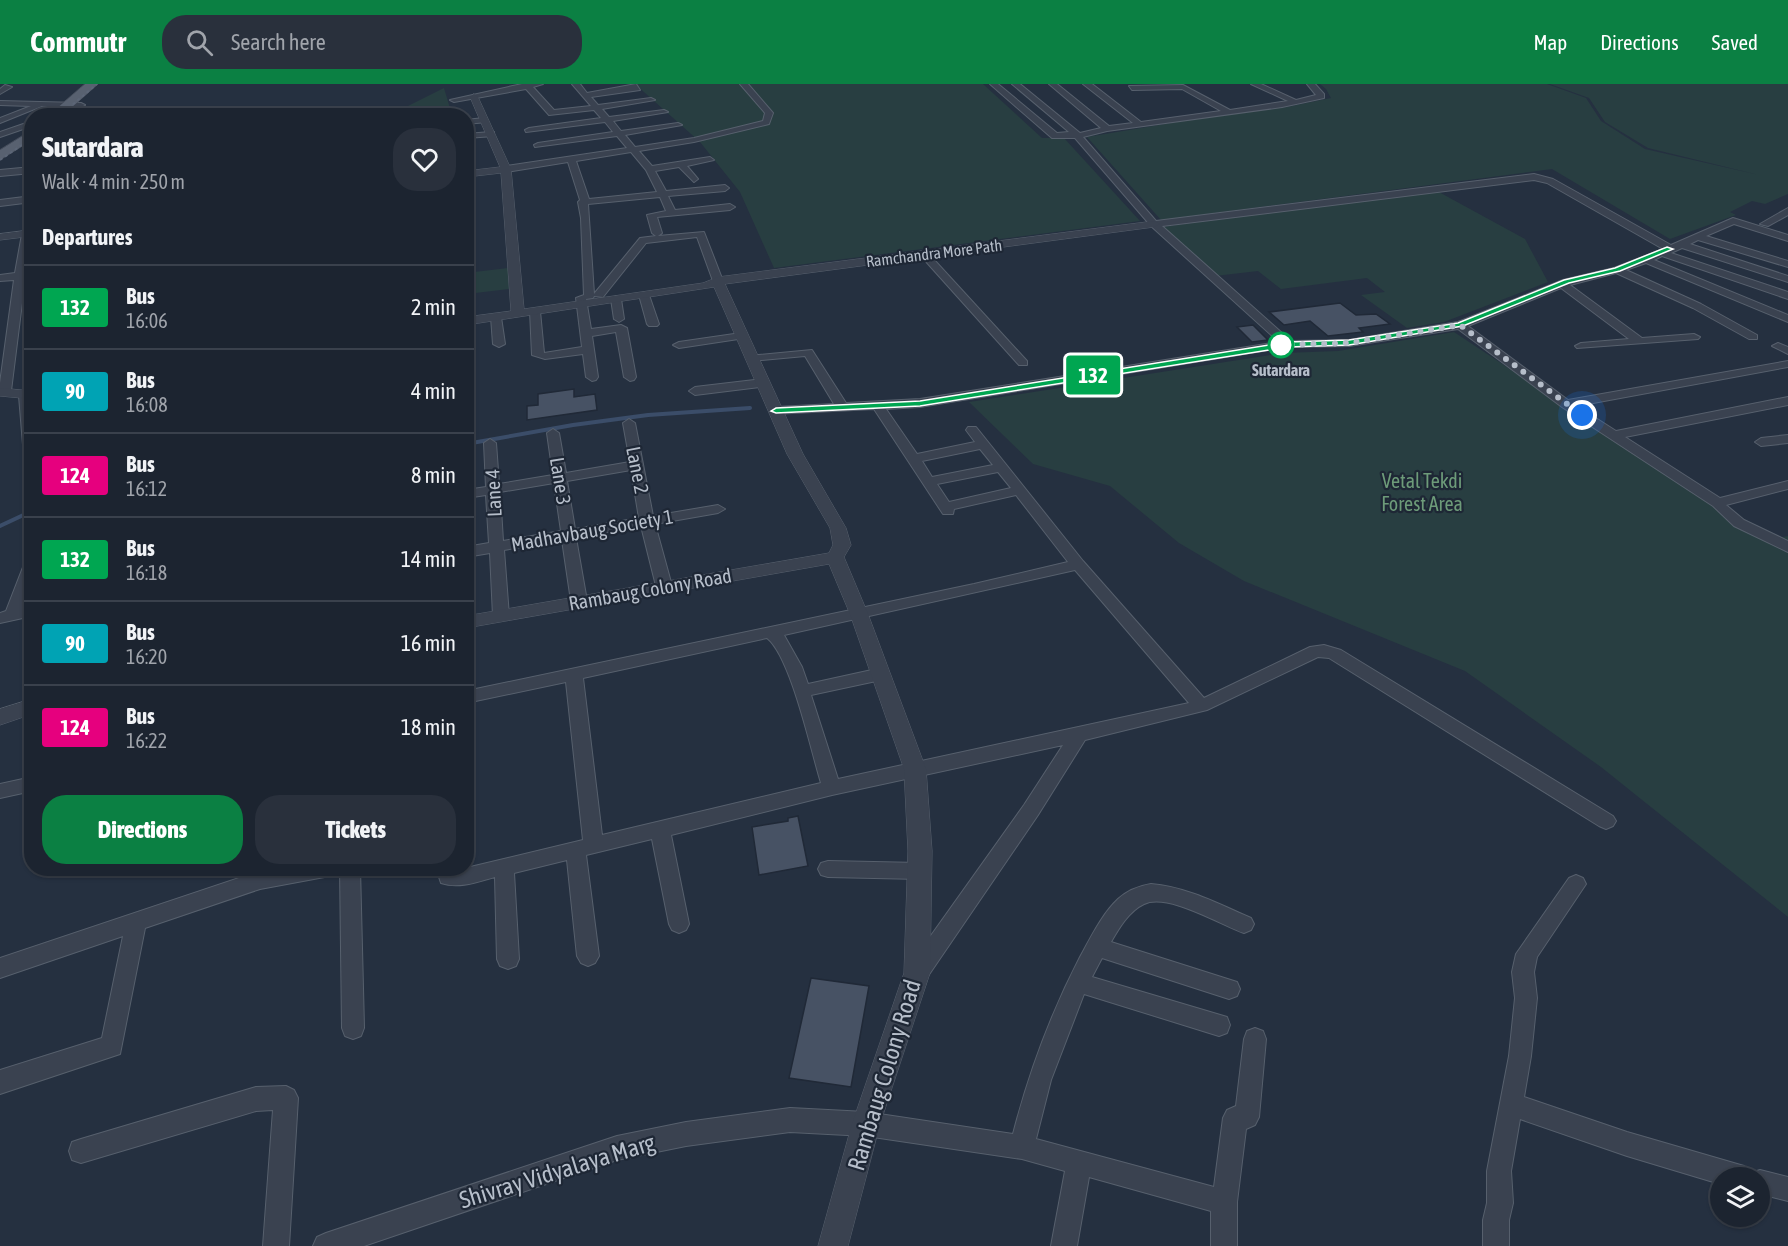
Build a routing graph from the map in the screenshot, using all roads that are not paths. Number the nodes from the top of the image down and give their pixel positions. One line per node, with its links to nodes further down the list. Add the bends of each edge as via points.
1 (92, 84): 26 (main road)
2 (106, 84): 27 (main road)
3 (539, 84): 14 (street)
4 (576, 84): 17 (street)
5 (631, 84): 17 (street, via 637,88)
6 (744, 84): 53 (street, via 769,113 766,122)
7 (994, 84): 49 (street, via 1055,136)
8 (1016, 84): 49 (street)
9 (1053, 84): 42 (street)
10 (1088, 84): 39 (street)
11 (1193, 84): 30 (street, via 1224,103)
12 (1255, 84): 21 (street)
13 (1311, 84): 21 (street, via 1321,96)
14 (528, 85): 18 (street); 28 (street, via 552,113)
15 (1132, 88): 30 (street, via 1183,87)
16 (9, 91): 23 (street)
17 (586, 95): 28 (street)
18 (474, 97): 19 (street); 33 (street)
19 (454, 100)
20 (651, 100): 28 (street)
21 (1295, 102): 30 (street)
22 (44, 103): 23 (street); 24 (street); 25 (street)
23 (1, 104)
24 (32, 108)
25 (61, 108)
26 (70, 108)
27 (73, 108)
28 (597, 108): 34 (street)
29 (24, 111): 35 (street)
30 (1227, 111): 37 (street)
31 (664, 112): 34 (street)
32 (1147, 116): 37 (street)
33 (483, 120): 36 (street); 46 (street)
34 (608, 120): 44 (street); 45 (street)
35 (0, 121)
36 (474, 121)
37 (1156, 122): 39 (street)
38 (678, 125): 45 (street)
39 (1140, 125): 42 (street)
40 (24, 126): 43 (street)
41 (0, 128): 43 (street)
42 (1107, 129): 49 (street)
43 (13, 130): 47 (street)
44 (529, 130)
45 (620, 133): 51 (street); 53 (street)
46 (491, 134): 48 (street); 59 (street)
47 (0, 135)
48 (474, 135)
49 (1077, 135): 73 (street)
50 (24, 140): 54 (main road)
51 (538, 145)
52 (24, 150): 57 (main road)
53 (634, 150): 55 (street); 60 (street)
54 (0, 156)
55 (571, 159): 59 (street); 68 (street)
56 (710, 160): 58 (street)
57 (0, 164)
58 (681, 164): 60 (street); 64 (street)
59 (507, 169): 63 (street); 101 (street)
60 (650, 169): 66 (street)
61 (24, 171): 62 (street)
62 (0, 173)
63 (474, 173)
64 (694, 179)
65 (724, 188): 66 (street)
66 (664, 194): 68 (street); 72 (street)
67 (24, 200): 69 (street)
68 (583, 202): 97 (street)
69 (0, 203)
70 (730, 207): 72 (street)
71 (1788, 211): 74 (street)
72 (672, 213): 76 (street, via 652,215)
73 (1154, 224): 80 (street, via 1537,177); 82 (street, Ramchandra More Path); 116 (street)
74 (1765, 224)
75 (24, 232): 78 (street)
76 (657, 233)
77 (1702, 235): 79 (street, via 1733,221); 80 (street); 81 (street); 86 (street)
78 (0, 237)
79 (1788, 241): 81 (street)
80 (1671, 248): 85 (street); 92 (street); 94 (street)
81 (1768, 250): 83 (street)
82 (924, 254): 91 (street, Ramchandra More Path); 121 (street)
83 (1788, 256)
84 (24, 258): 89 (street)
85 (1646, 260): 87 (street); 106 (street)
86 (1788, 264)
87 (1617, 270): 93 (street); 113 (street)
88 (0, 278): 89 (street)
89 (19, 280): 90 (street); 99 (street)
90 (24, 281)
91 (716, 281): 95 (street, Ramchandra More Path); 97 (street, Ramchandra More Path, via 704,279); 97 (street, via 701,234 644,240); 111 (street, Rambaug Colony Road)
92 (1788, 281): 94 (street)
93 (1562, 284): 109 (street); 114 (street)
94 (1774, 290): 96 (street)
95 (644, 295): 98 (street, Ramchandra More Path); 108 (street)
96 (1788, 296)
97 (588, 298): 98 (street, Ramchandra More Path); 101 (street, Ramchandra More Path); 102 (street, Ramchandra More Path); 110 (street)
98 (616, 299): 105 (street)
99 (17, 304): 100 (street); 126 (street, via 20,317)
100 (0, 306)
101 (518, 311): 102 (street, Ramchandra More Path); 103 (street, Ramchandra More Path); 104 (street, Ramchandra More Path)
102 (535, 311): 119 (street, via 541,355)
103 (474, 314)
104 (496, 317): 107 (street, Ramchandra More Path); 115 (street)
105 (619, 319)
106 (1788, 319)
107 (474, 320)
108 (653, 324)
109 (1460, 325): 116 (street, via 1349,343); 130 (street)
110 (587, 333): 119 (street); 124 (street, via 621,328)
111 (741, 336): 117 (street); 120 (street, Rambaug Colony Road)
112 (1694, 337): 114 (street)
113 (1754, 337)
114 (1641, 342): 118 (street)
115 (499, 344)
116 (1288, 344): 131 (street, via 920,403)
117 (679, 345)
118 (1581, 346)
119 (589, 350): 123 (street)
120 (752, 358): 125 (street, Rambaug Colony Road); 132 (street, via 808,352)
121 (1023, 363)
122 (1788, 364): 130 (street)
123 (592, 377)
124 (630, 377)
125 (763, 383): 127 (street); 133 (street, Rambaug Colony Road)
126 (3, 391): 128 (street)
127 (695, 391)
128 (24, 394)
129 (1788, 400): 137 (street)
130 (1566, 404): 137 (street)
131 (879, 406): 132 (street); 142 (street)
132 (843, 408): 133 (street)
133 (776, 411): 158 (street, Rambaug Colony Road, via 795,454 838,528 842,545)
134 (629, 423): 143 (street, Lane 2)
135 (972, 430): 141 (street)
136 (553, 433): 145 (street, Lane 3)
137 (1614, 435): 151 (street)
138 (1788, 440): 139 (street)
139 (1761, 442)
140 (490, 443): 148 (street, Lane 4)
141 (984, 444): 142 (street); 144 (street)
142 (914, 459): 146 (street)
143 (638, 465): 145 (street); 153 (street, Lane 2)
144 (1001, 467): 146 (street); 149 (street)
145 (559, 479): 148 (street); 154 (street, Lane 3)
146 (929, 482): 149 (street, via 946,509)
147 (1788, 485): 151 (street)
148 (493, 490): 150 (street); 155 (street, Lane 4)
149 (1020, 490): 159 (street)
150 (474, 493)
151 (1718, 503): 156 (street, via 1732,518)
152 (718, 508): 153 (street, Madhavbaug Society 1)
153 (648, 521): 154 (street, Madhavbaug Society 1); 161 (street, Lane 2)
154 (570, 535): 155 (street, Madhavbaug Society 1); 162 (street, Lane 3)
155 (496, 547): 157 (street, Madhavbaug Society 1); 166 (street, Lane 4)
156 (1788, 547)
157 (474, 551)
158 (835, 557): 161 (street, Rambaug Colony Road); 164 (street, Rambaug Colony Road)
159 (1078, 564): 164 (street); 173 (street)
160 (24, 579): 165 (street)
161 (664, 586): 162 (street, Rambaug Colony Road)
162 (579, 602): 166 (street, Rambaug Colony Road)
163 (24, 613): 165 (street)
164 (859, 614): 168 (street); 170 (street, Rambaug Colony Road)
165 (6, 616)
166 (501, 616): 167 (street, Rambaug Colony Road)
167 (474, 621)
168 (770, 632): 169 (street); 179 (street, via 780,640 794,667)
169 (574, 674): 172 (street); 183 (street)
170 (881, 674): 171 (street); 177 (street, Rambaug Colony Road)
171 (813, 689)
172 (474, 695)
173 (1201, 706): 176 (street); 181 (street, via 1316,651 1330,652)
174 (24, 709): 175 (street)
175 (0, 717)
176 (1079, 735): 177 (street); 200 (street)
177 (915, 769): 179 (street); 186 (street, Rambaug Colony Road)
178 (24, 786): 180 (street)
179 (832, 788): 182 (street)
180 (0, 791)
181 (1606, 820)
182 (660, 829): 183 (street); 194 (street)
183 (584, 847): 184 (street); 197 (street)
184 (504, 866): 187 (street); 198 (street)
185 (828, 869): 186 (street)
186 (920, 871): 200 (street, Rambaug Colony Road)
187 (474, 874)
188 (283, 876): 193 (street, via 260,880)
189 (350, 876): 204 (street)
190 (448, 876): 191 (street)
191 (465, 876)
192 (1576, 884): 207 (street, via 1524,962 1526,998)
193 (136, 922): 199 (street); 206 (street, via 112,1046)
194 (679, 924)
195 (1244, 924): 196 (street, via 1157,892 1139,895 1125,904)
196 (1096, 946): 201 (street); 202 (street)
197 (588, 956)
198 (508, 959)
199 (0, 968)
200 (917, 973): 208 (street, Rambaug Colony Road)
201 (1080, 982): 203 (street); 209 (street, via 1039,1081)
202 (1229, 989)
203 (1219, 1025)
204 (353, 1028)
205 (1255, 1039): 215 (street, via 1247,1117 1235,1118)
206 (0, 1083)
207 (1512, 1104): 212 (street); 221 (street, via 1499,1172)
208 (866, 1124): 209 (street, Shivray Vidyalaya Marg); 217 (street, Shivray Vidyalaya Marg, via 790,1120 616,1148); 218 (street, Rambaug Colony Road)
209 (1022, 1147): 211 (street, Shivray Vidyalaya Marg)
210 (81, 1151): 216 (street, via 256,1099 286,1098)
211 (1078, 1162): 215 (street, Shivray Vidyalaya Marg); 219 (street)
212 (1710, 1169)
213 (1770, 1184): 214 (street)
214 (1788, 1189)
215 (1224, 1202): 220 (street)
216 (276, 1246)
217 (326, 1246)
218 (833, 1246)
219 (1064, 1246)
220 (1224, 1246)
221 (1496, 1246)

